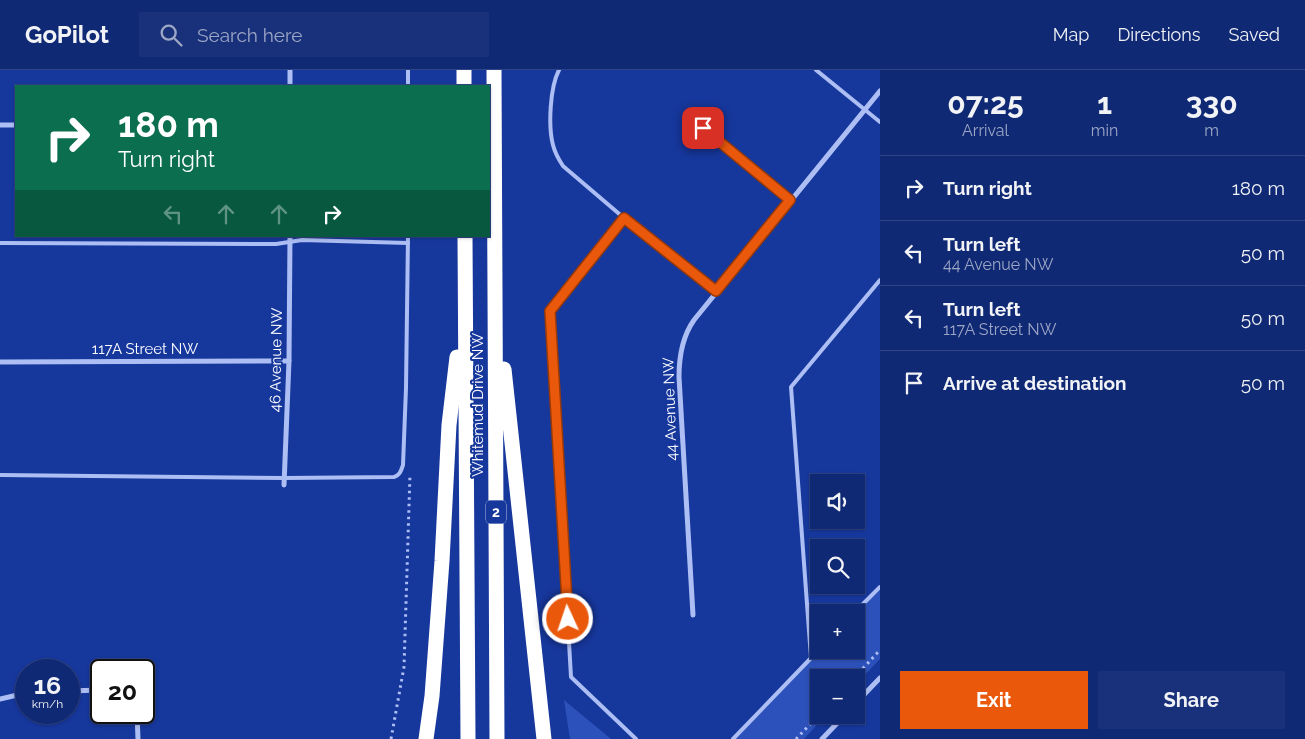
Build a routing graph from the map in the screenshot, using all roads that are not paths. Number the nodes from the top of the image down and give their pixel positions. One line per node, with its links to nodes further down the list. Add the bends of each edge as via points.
1 (290, 70): 7 (street)
2 (408, 70): 8 (lane)
3 (464, 70): 9 (highway)
4 (494, 70): 24 (highway, Whitemud Drive NW / 2)
5 (559, 70): 17 (lane, via 552,94 551,134 557,157 563,166)
6 (816, 70): 11 (lane)
7 (290, 85)
8 (408, 85)
9 (464, 85)
10 (880, 91): 11 (street, 44 Avenue NW)
11 (865, 110): 13 (lane); 16 (street, 44 Avenue NW)
12 (688, 116): 16 (street)
13 (880, 122)
14 (0, 125): 15 (street)
15 (15, 125)
16 (790, 200): 26 (street, 44 Avenue NW)
17 (624, 218): 26 (lane); 48 (lane, via 550,311 571,677)
18 (408, 237): 22 (lane)
19 (465, 237): 25 (highway, Whitemud Drive NW / 2)
20 (290, 239): 21 (lane, via 276,244); 22 (lane); 27 (street, 46 Avenue NW)
21 (0, 244)
22 (408, 244): 30 (lane, via 406,388 400,473 394,477)
23 (880, 280): 35 (lane, via 791,387)
24 (494, 285): 46 (highway, Whitemud Drive NW / 2); 47 (highway)
25 (465, 291): 44 (highway, via 449,425 435,658); 45 (highway, Whitemud Drive NW / 2)
26 (716, 291): 34 (street, 44 Avenue NW, via 689,327 679,361)
27 (289, 361): 28 (street, 117A Street NW); 30 (street, 46 Avenue NW)
28 (0, 362)
29 (0, 475): 30 (lane)
30 (284, 478): 31 (street, 46 Avenue NW)
31 (284, 485)
32 (880, 587): 33 (lane)
33 (863, 604)
34 (693, 615)
35 (810, 644)
36 (810, 659): 49 (lane)
37 (880, 678): 38 (street)
38 (865, 694)
39 (15, 696): 40 (street)
40 (0, 699)
41 (137, 724): 43 (street)
42 (836, 724): 50 (street)
43 (138, 739)
44 (426, 739)
45 (468, 739)
46 (497, 739)
47 (544, 739)
48 (636, 739)
49 (733, 739)
50 (822, 739)

